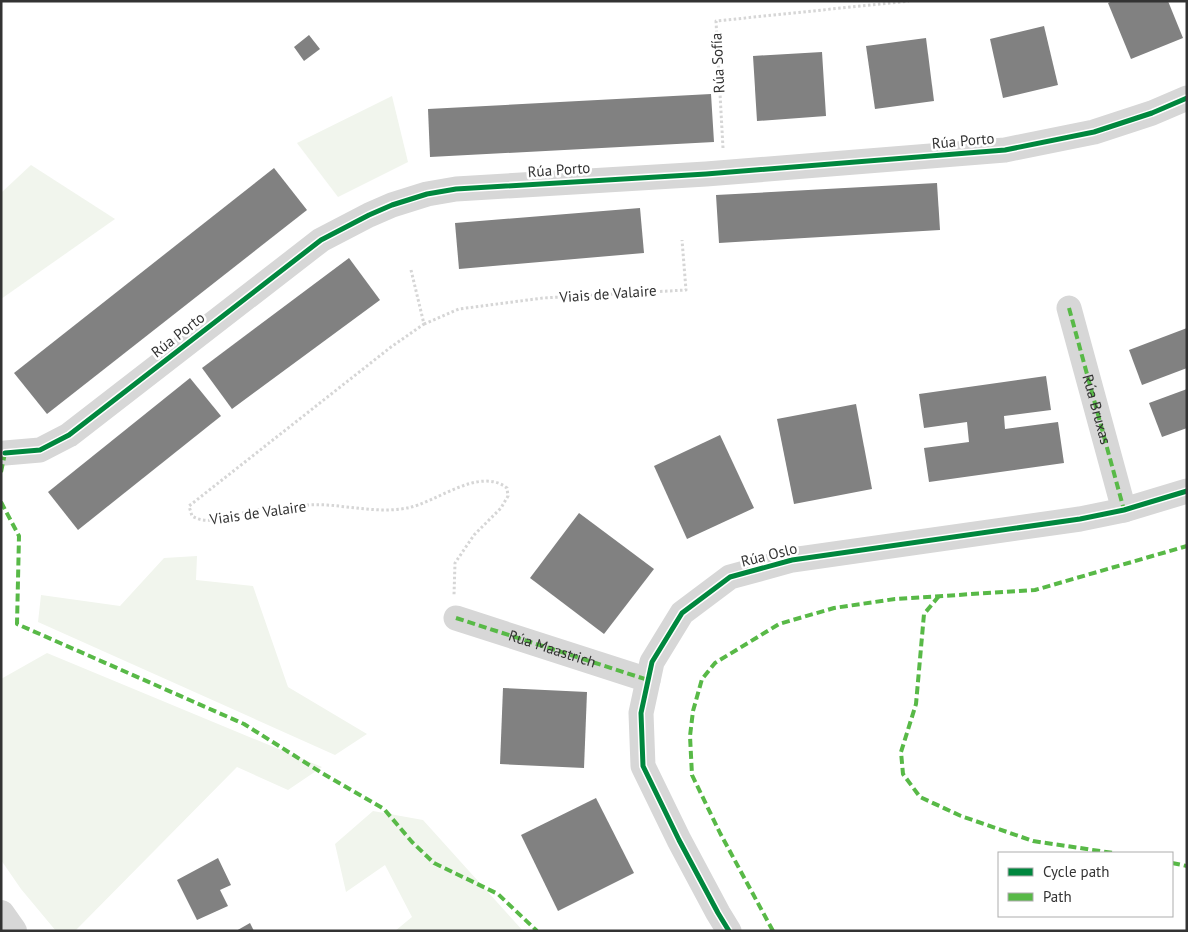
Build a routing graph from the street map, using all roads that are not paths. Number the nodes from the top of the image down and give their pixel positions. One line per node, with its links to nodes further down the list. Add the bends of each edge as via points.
1 (1187, 98): 3 (street, Rúa Porto, via 1094,132 1005,150 706,174 456,189 427,194 376,211 321,240 69,435 40,450)
2 (1069, 308): 5 (street, Rúa Bruxas)
3 (5, 453)
4 (1187, 491): 5 (street, Rúa Oslo)
5 (1124, 510): 7 (street, Rúa Oslo, via 792,560 730,577 682,613 652,662)
6 (456, 618): 7 (street, Rúa Maastrich)
7 (648, 680): 10 (street, Rúa Oslo, via 642,713 643,766 679,840)
8 (1, 914): 9 (street)
9 (13, 931)
10 (730, 931)

